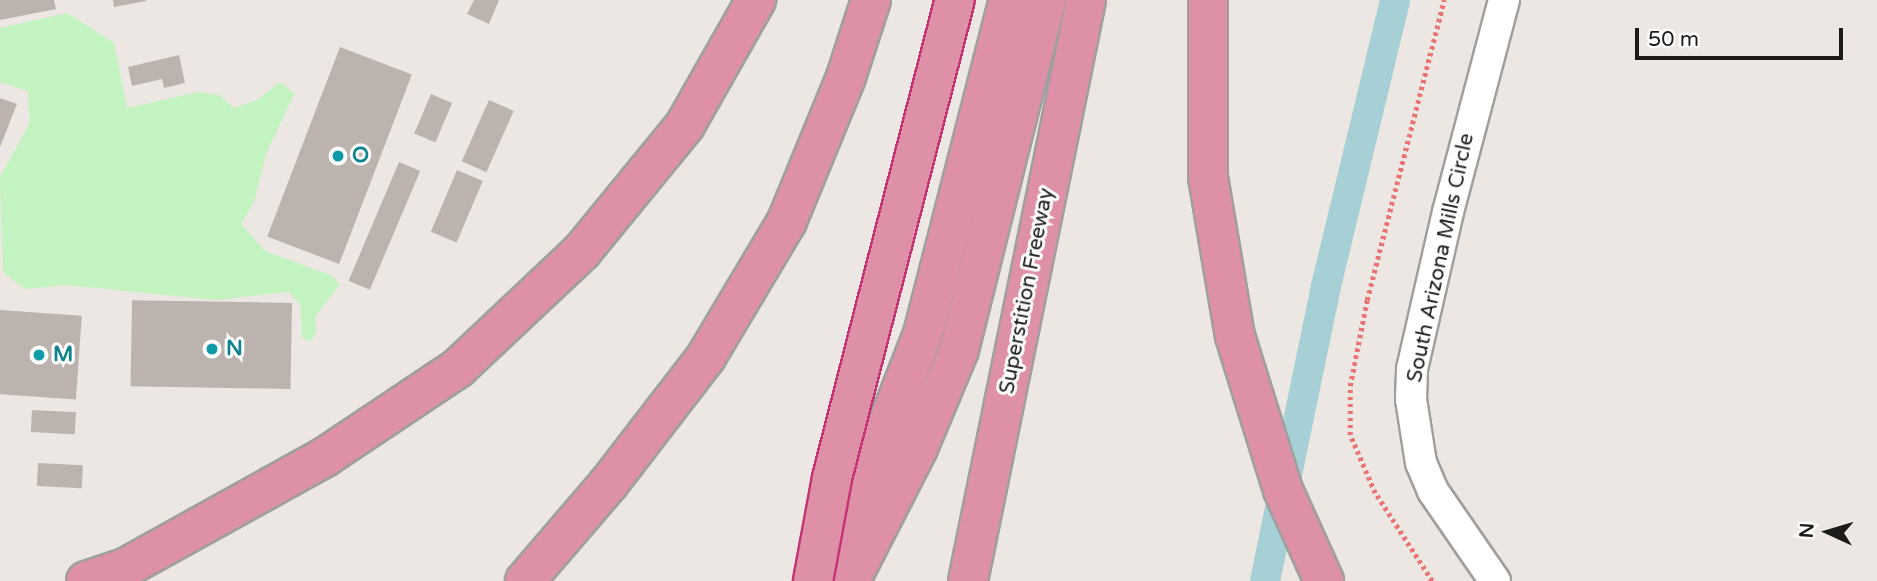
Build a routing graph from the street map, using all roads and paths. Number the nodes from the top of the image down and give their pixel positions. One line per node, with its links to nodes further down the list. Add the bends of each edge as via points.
1 (756, 0): 10 (highway, via 685,125 582,251 458,368 325,457 125,568)
2 (871, 0): 11 (highway, via 846,77 787,221 706,357 609,483)
3 (956, 0): 13 (highway, bridge, via 832,478)
4 (1009, 0): 12 (highway, bridge, via 923,334 882,439)
5 (1046, 0): 14 (highway, via 959,350 918,448)
6 (1086, 0): 15 (highway, Superstition Freeway)
7 (1208, 0): 16 (highway, via 1209,177 1234,335 1283,490)
8 (1444, 0): 17 (path, via 1367,300 1350,386 1350,435 1375,493)
9 (1504, 0): 18 (lane, South Arizona Mills Circle, via 1445,225 1412,369 1411,399 1421,463 1433,491)
10 (86, 581)
11 (525, 581)
12 (807, 581)
13 (813, 581)
14 (850, 581)
15 (968, 581)
16 (1324, 581)
17 (1432, 581)
18 (1495, 581)

